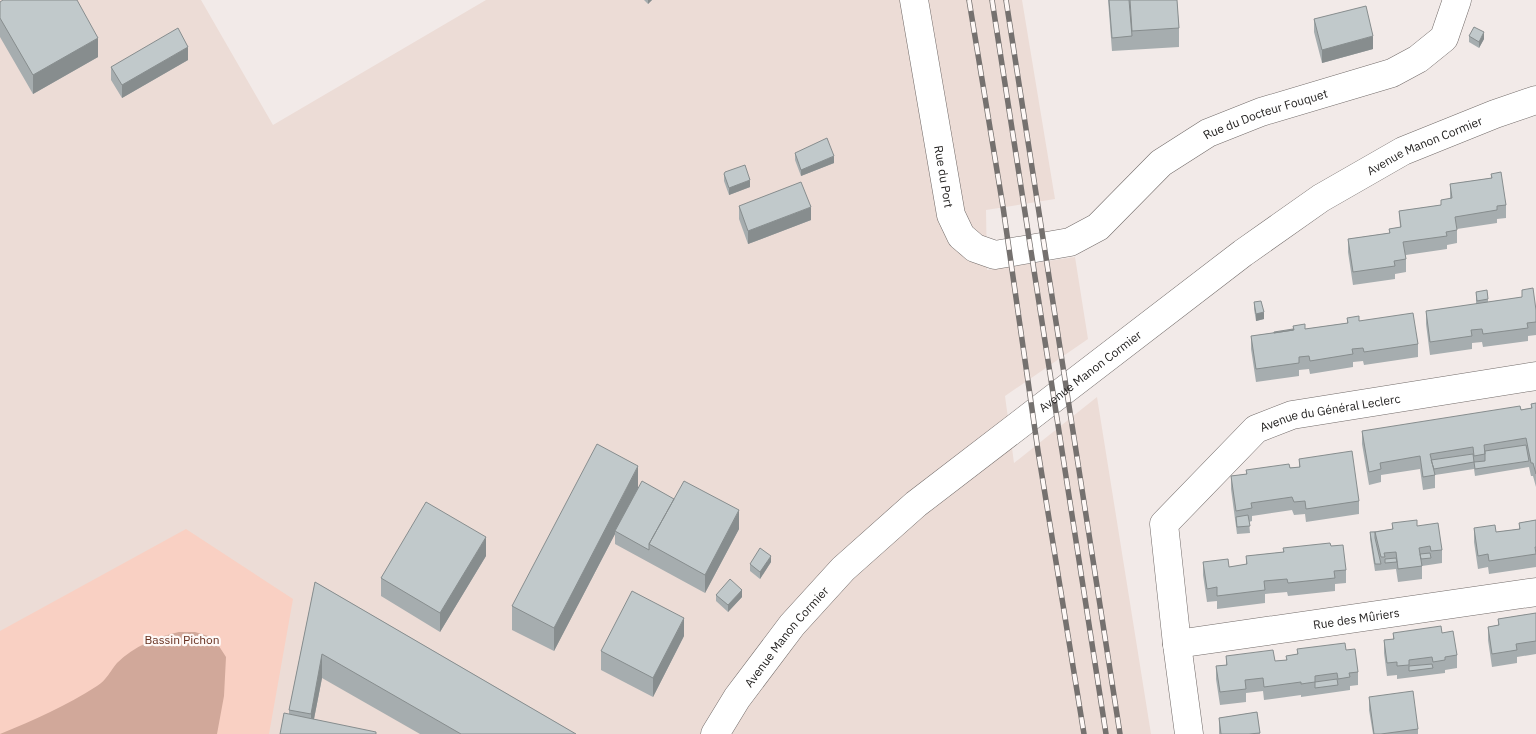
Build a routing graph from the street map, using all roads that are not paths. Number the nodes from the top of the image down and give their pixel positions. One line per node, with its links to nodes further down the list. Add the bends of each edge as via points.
1 (914, 0): 4 (street, Rue du Port, via 951,215 961,236 975,248 995,255)
2 (1457, 0): 4 (street, Rue du Docteur Fouquet, via 1444,38 1418,59 1392,73 1261,112 1208,133 1161,163 1098,227)
3 (1536, 100): 8 (street, Avenue Manon Cormier, via 1403,151 1321,198 1242,253 924,498 843,569 792,625 737,698)
4 (1070, 242)
5 (1536, 376): 7 (street, Avenue du Général Leclerc, via 1292,415 1256,429 1164,524)
6 (1536, 592): 7 (street, Rue des Mûriers)
7 (1177, 644): 9 (street, Avenue du Général Leclerc)
8 (715, 734)
9 (1189, 734)

